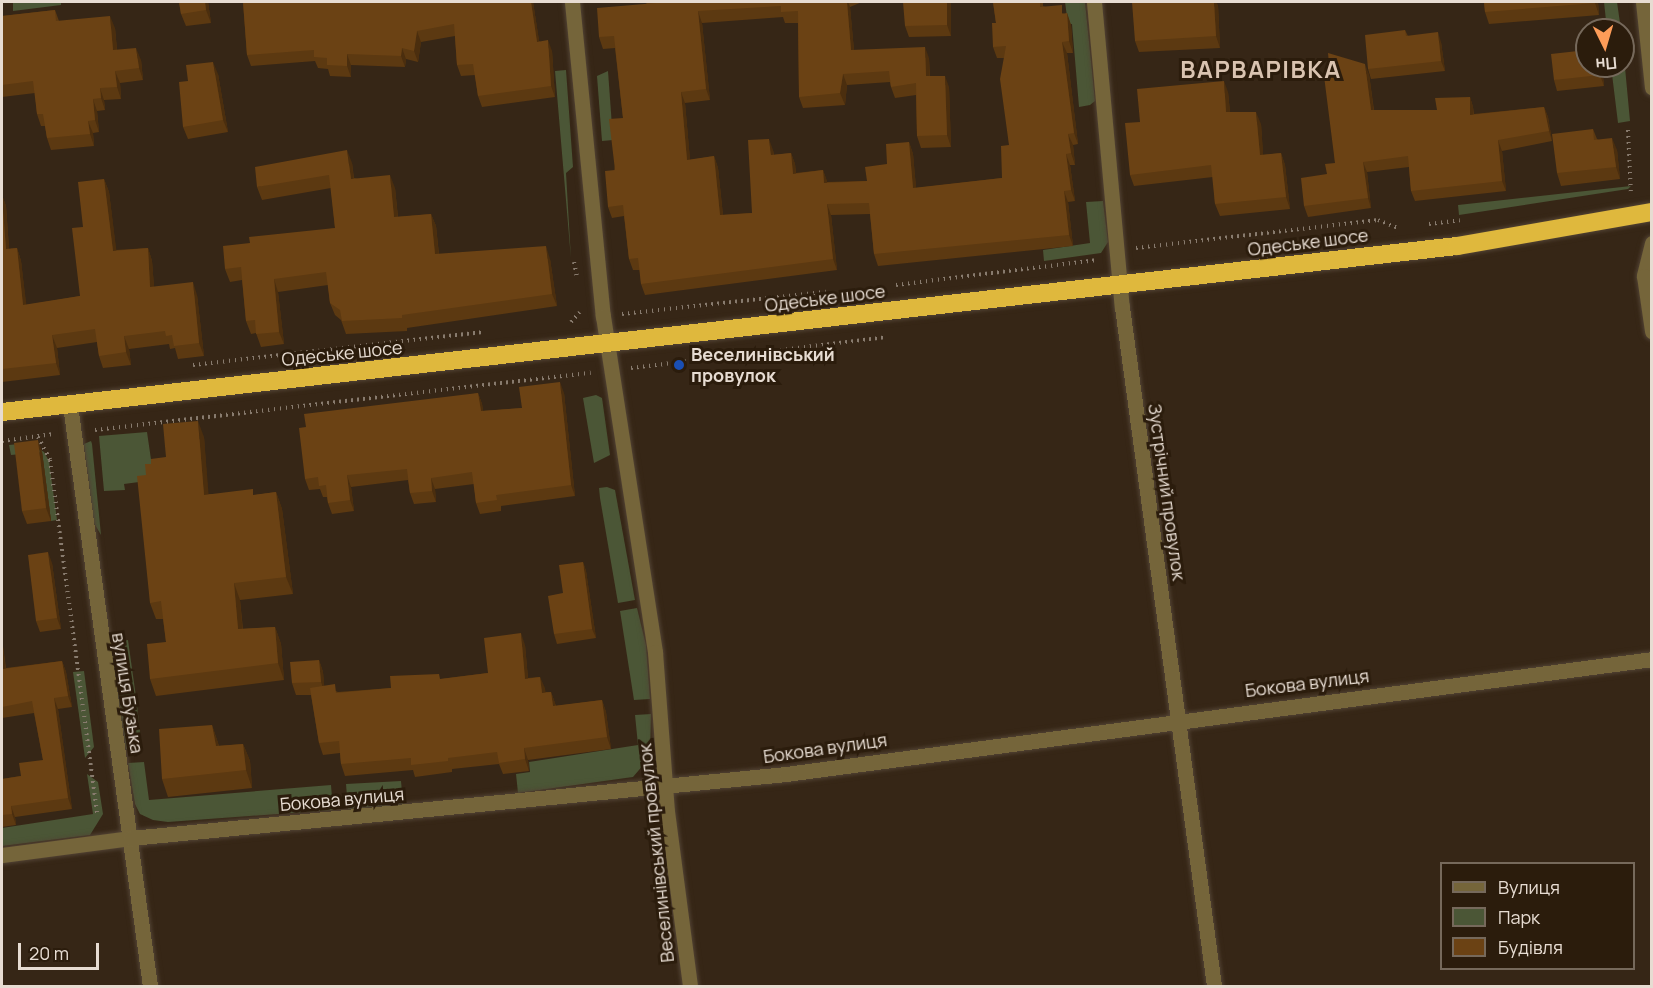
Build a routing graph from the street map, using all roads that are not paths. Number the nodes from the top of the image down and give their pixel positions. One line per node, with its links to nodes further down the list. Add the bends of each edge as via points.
1 (572, 2): 9 (street, Веселинівський провулок)
2 (1094, 2): 7 (street, Зустрічний провулок)
3 (1643, 2): 4 (street)
4 (1652, 88)
5 (1652, 212): 7 (highway, Одеське шосе, via 1457,246)
6 (1652, 243): 8 (street, via 1644,276)
7 (1121, 285): 9 (highway, Одеське шосе); 13 (street, Зустрічний провулок)
8 (1652, 330)
9 (607, 344): 10 (highway, Одеське шосе); 14 (street, Веселинівський провулок, via 647,590)
10 (70, 405): 11 (highway, Одеське шосе); 15 (street, вулиця Бузька, via 99,638)
11 (2, 412)
12 (1652, 659): 13 (street, Бокова вулиця)
13 (1179, 719): 14 (street, Бокова вулиця, via 786,774); 19 (street, Зустрічний провулок)
14 (666, 786): 15 (street, Бокова вулиця); 18 (street, Веселинівський провулок)
15 (131, 838): 16 (street, Бокова вулиця); 17 (street, вулиця Бузька)
16 (2, 855)
17 (150, 987)
18 (690, 987)
19 (1214, 987)

